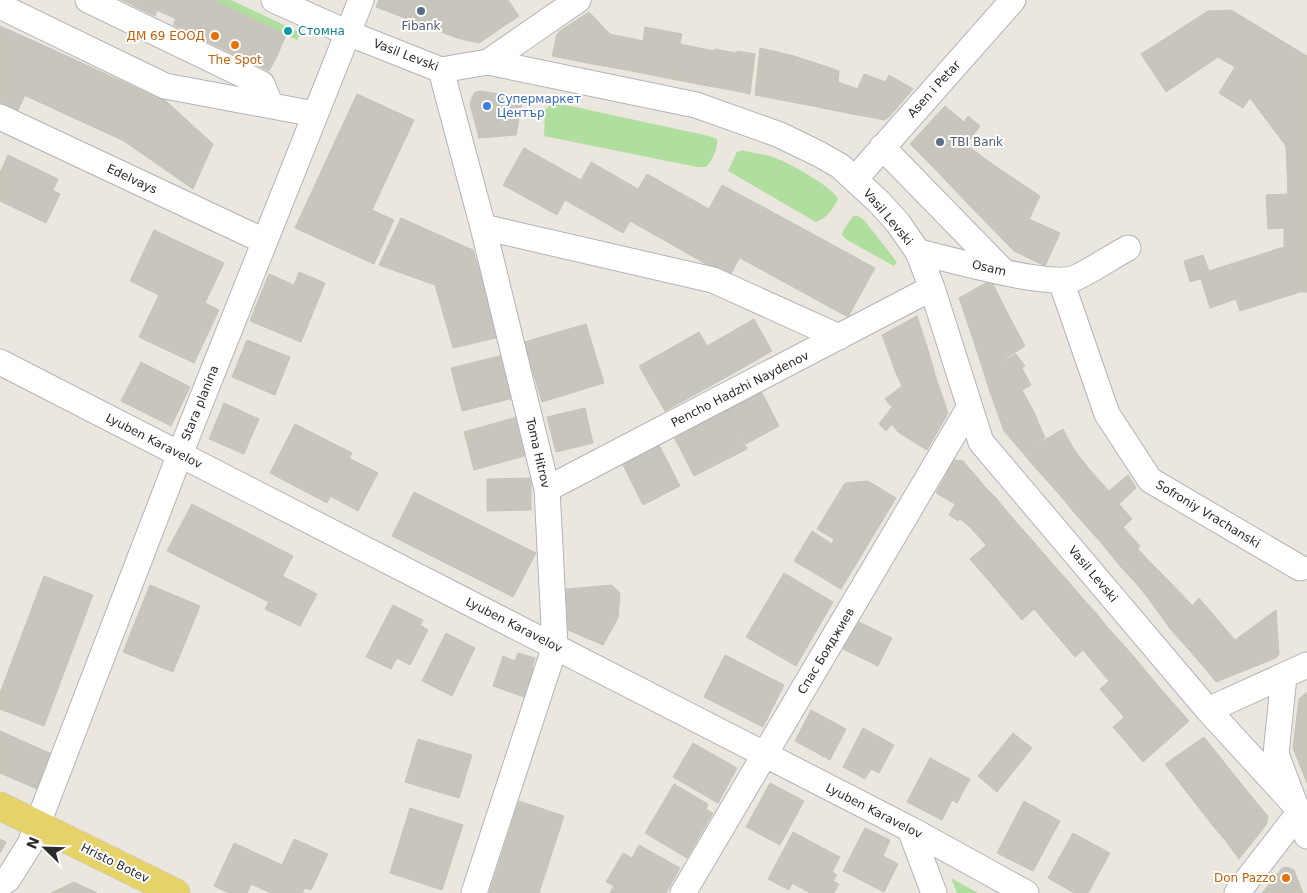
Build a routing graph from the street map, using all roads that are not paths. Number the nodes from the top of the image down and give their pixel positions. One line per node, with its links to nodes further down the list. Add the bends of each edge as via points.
1 (88, 0): 10 (street, via 262,84)
2 (274, 0): 7 (street, Vasil Levski)
3 (361, 0): 7 (street, Stara planina)
4 (578, 0): 8 (street)
5 (1013, 0): 13 (street, Asen i Petar)
6 (0, 6): 10 (street, via 165,86)
7 (348, 33): 9 (street, Vasil Levski); 11 (street, Stara planina)
8 (488, 62): 9 (street, Vasil Levski); 14 (street, Vasil Levski, via 696,105 780,135 840,166)
9 (441, 70): 15 (street, Toma Hitrov)
10 (271, 106): 11 (street)
11 (316, 114): 16 (street, Stara planina)
12 (0, 117): 16 (street, Edelvays)
13 (882, 147): 14 (street, Asen i Petar); 19 (street)
14 (855, 179): 18 (street, Vasil Levski, via 898,223)
15 (483, 227): 22 (street, via 713,280); 26 (street, Toma Hitrov)
16 (264, 241): 25 (street, Stara planina)
17 (1128, 248): 20 (street, via 1074,278)
18 (918, 252): 19 (street, Osam); 21 (street, Vasil Levski)
19 (1003, 272): 20 (street, Osam)
20 (1061, 281): 27 (street, Sofroniy Vrachanski, via 1107,414 1150,480)
21 (932, 288): 22 (street, Pencho Hadzhi Naydenov); 24 (street, Vasil Levski)
22 (840, 337): 26 (street, Pencho Hadzhi Naydenov)
23 (0, 362): 25 (street, Lyuben Karavelov)
24 (969, 408): 31 (street, Vasil Levski, via 981,442); 32 (street, Спас Бояджиев)
25 (180, 454): 28 (street, Lyuben Karavelov); 35 (street, Stara planina)
26 (548, 489): 28 (street, Toma Hitrov)
27 (1300, 568)
28 (555, 646): 32 (street, Lyuben Karavelov); 39 (street, Toma Hitrov)
29 (1307, 665): 30 (street)
30 (1284, 676): 31 (street); 34 (street, via 1276,754)
31 (1208, 710): 34 (street, Vasil Levski)
32 (765, 754): 36 (street, Lyuben Karavelov); 40 (street, Спас Бояджиев)
33 (0, 806): 35 (main road, Hristo Botev)
34 (1301, 818): 43 (street)
35 (38, 825): 37 (street, Stara planina, via 8,879); 38 (main road, Hristo Botev)
36 (910, 829): 41 (street); 42 (street, Lyuben Karavelov)
37 (0, 885)
38 (176, 893)
39 (474, 893)
40 (683, 893)
41 (934, 893)
42 (1026, 893)
43 (1237, 893)

